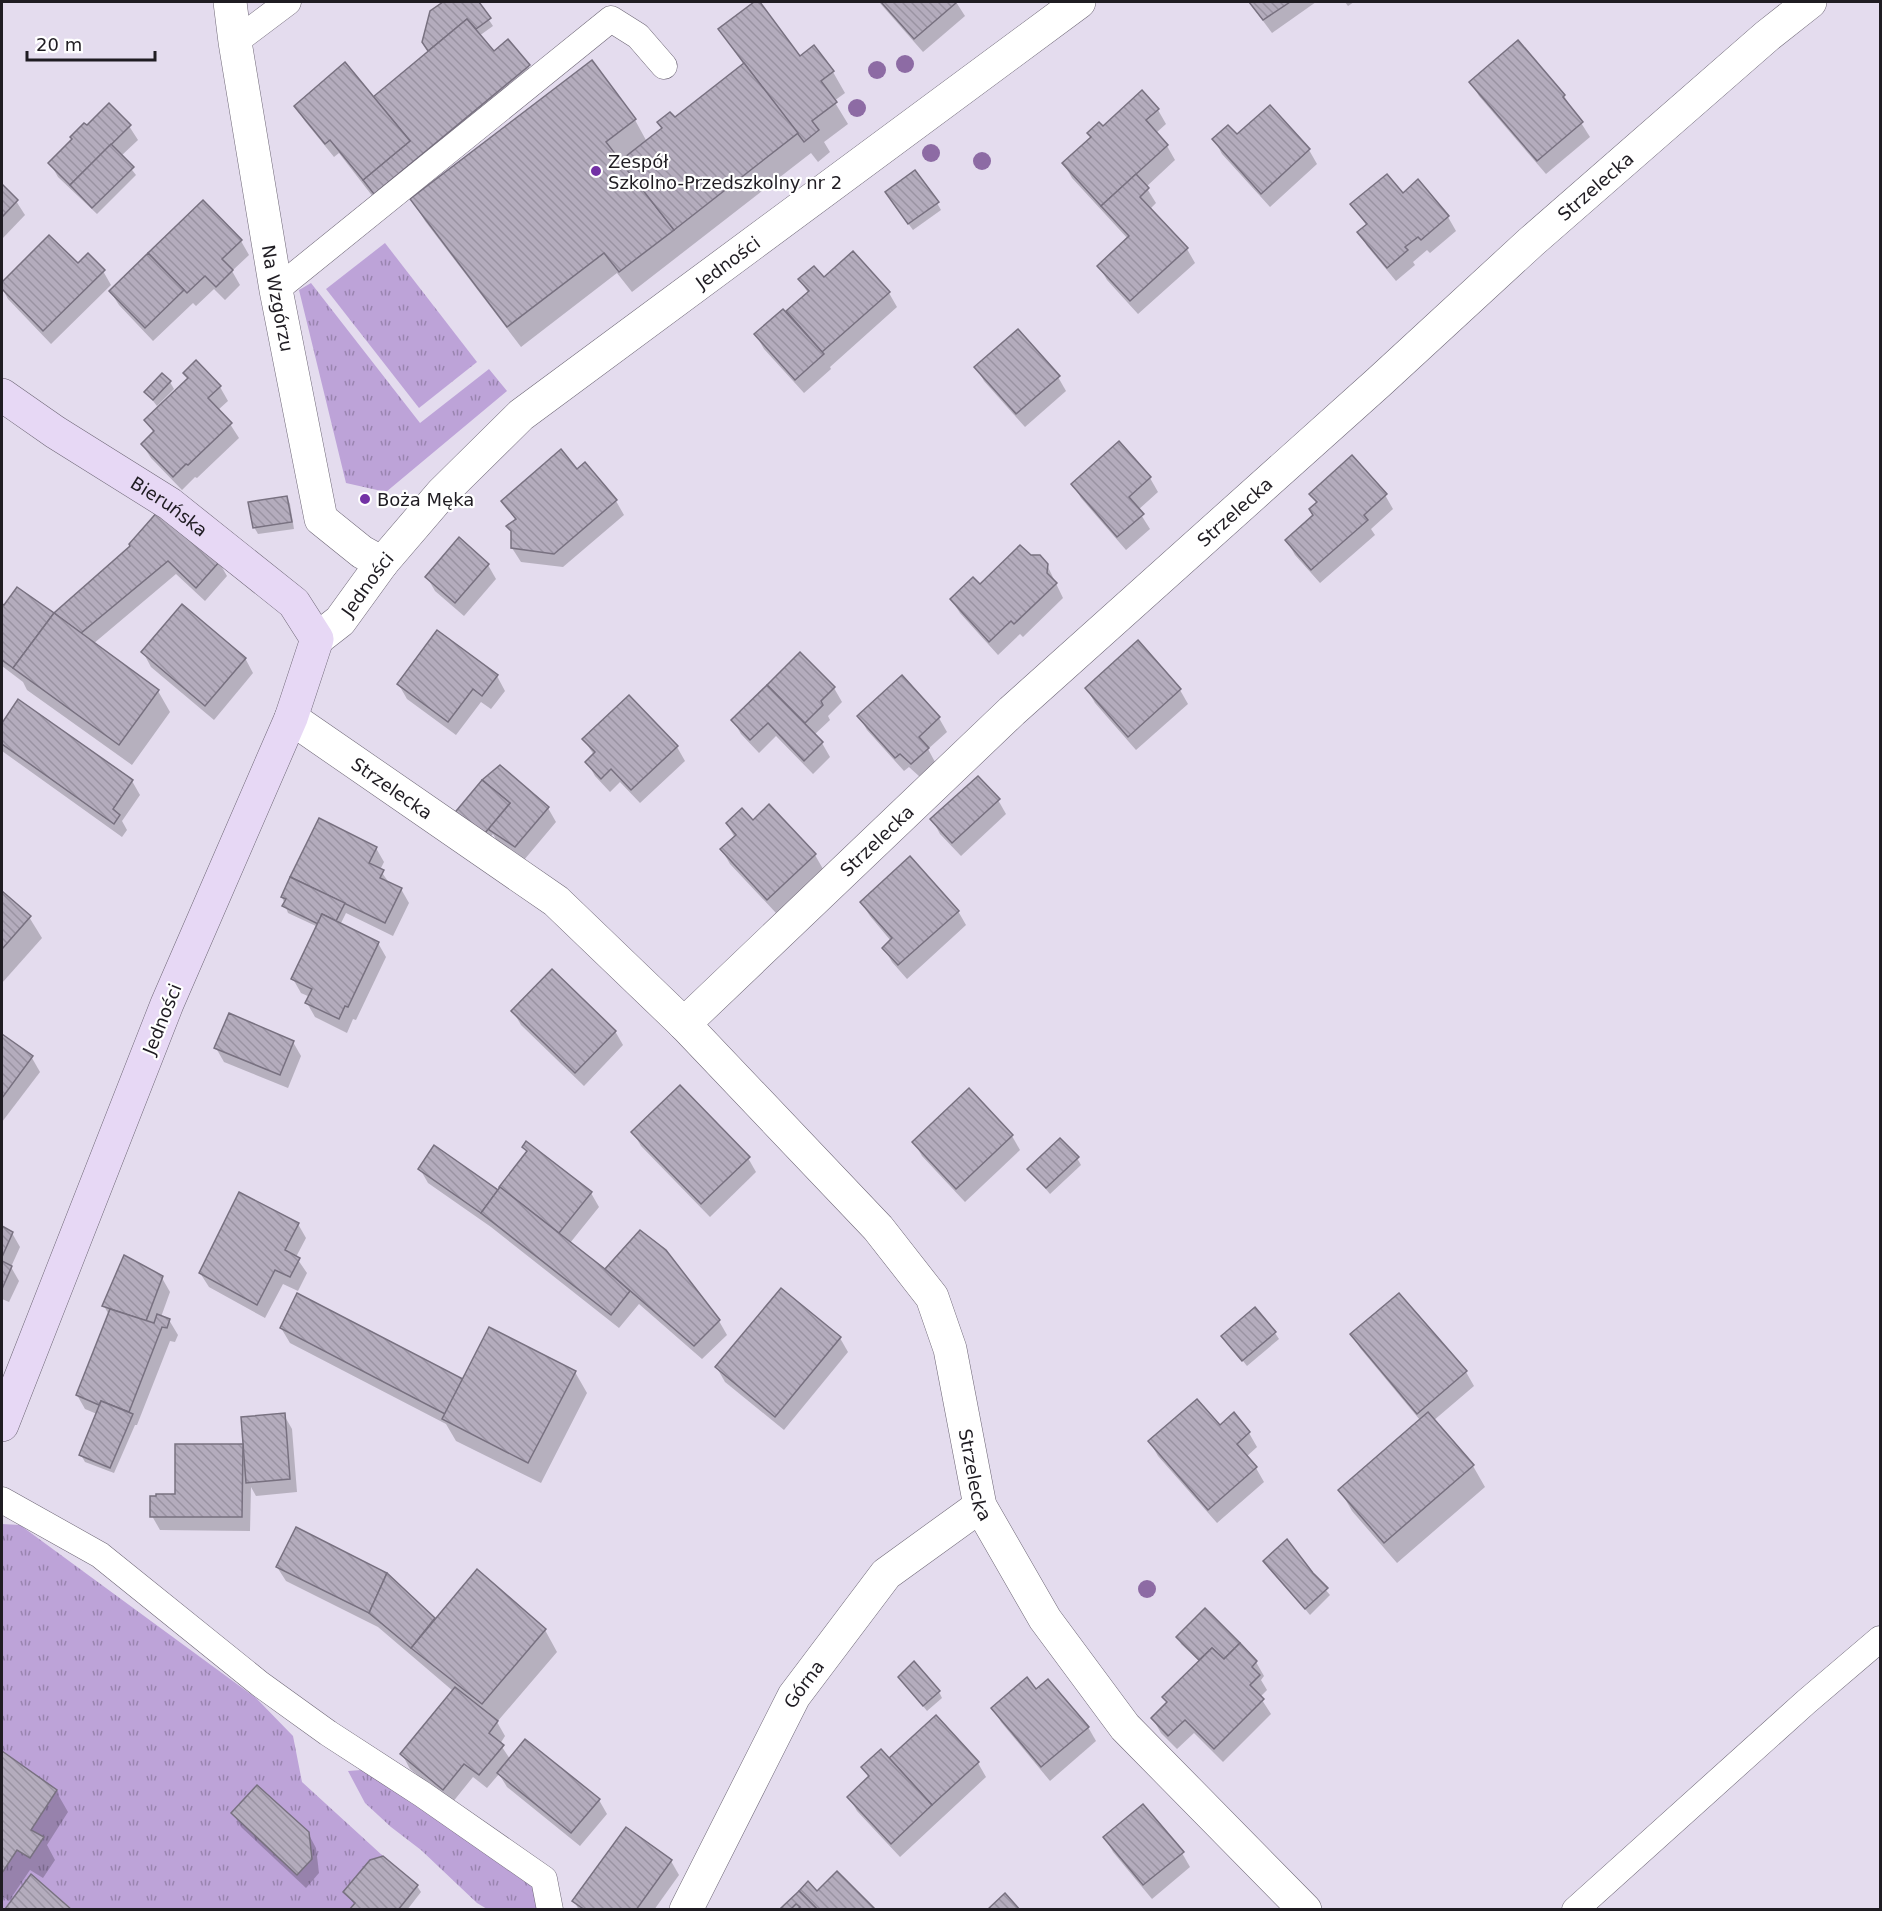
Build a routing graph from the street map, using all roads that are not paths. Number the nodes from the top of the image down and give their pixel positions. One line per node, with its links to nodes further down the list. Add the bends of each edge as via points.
1 (230, 2): 5 (street, Na Wzgórzu)
2 (288, 2): 5 (lane)
3 (1079, 2): 9 (street, Jedności, via 521,414 442,493)
4 (1796, 6): 12 (street, Strzelecka, via 1012,711)
5 (235, 42): 7 (street, Na Wzgórzu)
6 (664, 66): 7 (lane, via 638,36 611,19)
7 (276, 290): 9 (street, Na Wzgórzu, via 321,519)
8 (2, 395): 10 (street, Bieruńska, via 170,504 294,603)
9 (382, 563): 10 (street, Jedności, via 340,621)
10 (317, 639): 11 (street, Jedności)
11 (291, 718): 12 (street, Strzelecka, via 556,901); 13 (street, Jedności, via 167,1004)
12 (684, 1024): 15 (street, Strzelecka, via 878,1228 932,1297 950,1349)
13 (2, 1425)
14 (2, 1500): 17 (lane, via 100,1555 318,1726 544,1879)
15 (980, 1506): 18 (street, Górna, via 886,1574 794,1696); 19 (street, Strzelecka, via 1045,1619 1125,1728)
16 (1881, 1639): 20 (lane)
17 (550, 1910)
18 (686, 1910)
19 (1305, 1910)
20 (1575, 1910)

